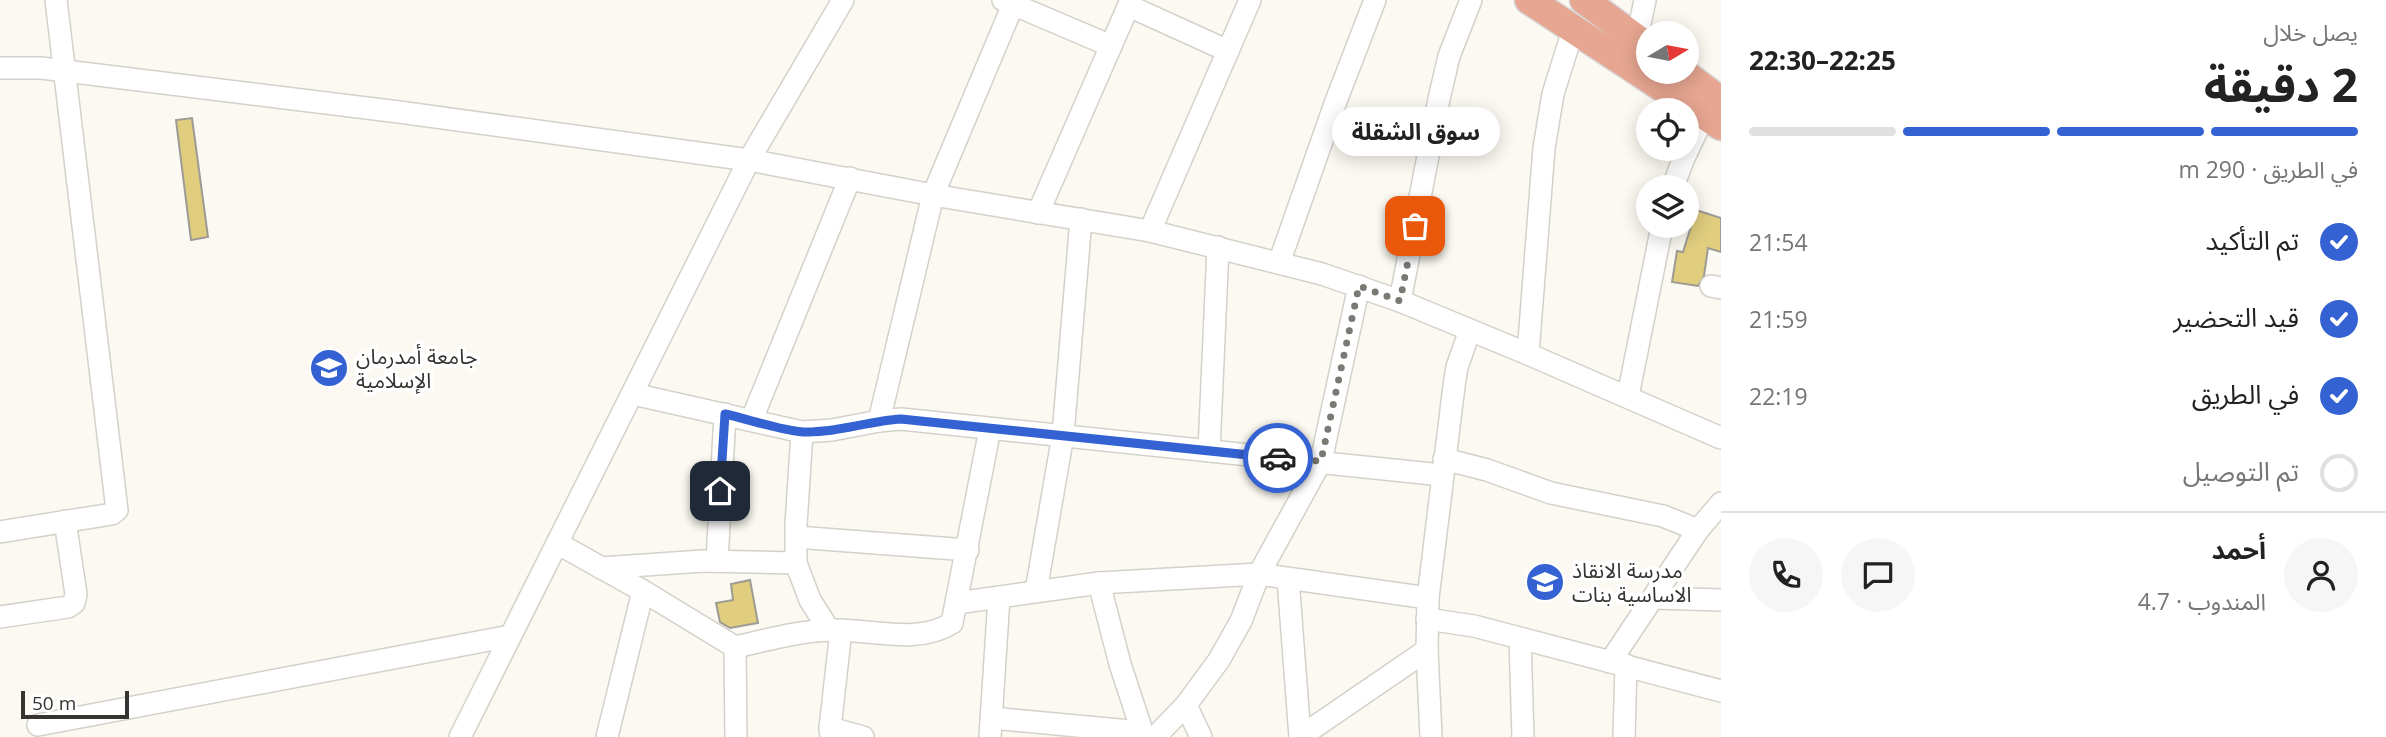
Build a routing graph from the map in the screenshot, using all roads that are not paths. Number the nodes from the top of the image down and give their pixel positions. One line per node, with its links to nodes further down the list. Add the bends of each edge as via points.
1 (56, 0): 17 (street)
2 (843, 0): 20 (street)
3 (1250, 0): 15 (street)
4 (1375, 0): 29 (street)
5 (1471, 0): 31 (street, via 1449,56)
6 (1529, 0): 12 (main road)
7 (1584, 0): 13 (main road)
8 (1645, 0): 11 (street)
9 (1011, 1): 14 (street); 23 (street)
10 (1130, 3): 14 (street); 15 (street)
11 (1644, 21)
12 (1573, 30): 19 (main road); 33 (street, via 1553,94 1544,148)
13 (1636, 37)
14 (1111, 46): 24 (street)
15 (1228, 51): 26 (street)
16 (0, 68): 17 (street)
17 (66, 73): 20 (street); 47 (street, via 117,510)
18 (1693, 84): 19 (main road)
19 (1715, 109): 21 (street)
20 (749, 160): 22 (street); 34 (street)
21 (1679, 175)
22 (850, 178): 23 (street); 37 (street)
23 (933, 195): 24 (street); 38 (street)
24 (1038, 213): 25 (street)
25 (1081, 219): 26 (street); 41 (street)
26 (1150, 231): 28 (street)
27 (1660, 238): 35 (street)
28 (1218, 247): 29 (street); 43 (street)
29 (1279, 263): 30 (street)
30 (1359, 286): 31 (street); 44 (street)
31 (1400, 301): 32 (street)
32 (1470, 330): 33 (street); 45 (street, via 1457,367)
33 (1528, 354): 35 (street)
34 (632, 394): 36 (street); 51 (street)
35 (1628, 396): 42 (street)
36 (725, 414): 37 (street); 53 (street)
37 (752, 419): 40 (street)
38 (879, 421): 39 (street); 40 (street)
39 (990, 429): 41 (street); 52 (street)
40 (802, 432): 50 (street)
41 (1063, 435): 43 (street); 60 (street)
42 (1721, 438)
43 (1209, 451): 44 (street)
44 (1321, 461): 45 (street); 56 (street)
45 (1443, 467): 48 (street, via 1487,470 1551,493 1663,516); 65 (street)
46 (1721, 503): 48 (street)
47 (65, 522): 49 (street); 66 (street, via 74,603)
48 (1698, 530): 62 (street)
49 (0, 532)
50 (796, 537): 52 (street); 54 (street)
51 (557, 543): 55 (street); 68 (street)
52 (968, 550): 64 (street)
53 (717, 561): 54 (street); 55 (street)
54 (796, 563): 67 (street, via 810,600)
55 (601, 568): 59 (street)
56 (1259, 574): 57 (street); 58 (street); 74 (street, via 1241,621)
57 (1288, 579): 65 (street); 84 (street)
58 (1098, 583): 60 (street); 78 (street, via 1120,664)
59 (643, 591): 70 (street); 80 (street)
60 (1036, 591): 61 (street)
61 (999, 597): 64 (street); 76 (street)
62 (1654, 598): 63 (street); 72 (street)
63 (1721, 600)
64 (957, 603): 67 (street, via 952,623 930,634)
65 (1427, 609): 69 (street); 71 (street)
66 (0, 617)
67 (835, 630): 70 (street); 77 (street)
68 (510, 636): 75 (street); 79 (street)
69 (1520, 639): 72 (street); 86 (street)
70 (735, 647): 81 (street)
71 (1427, 650): 84 (street); 85 (street)
72 (1618, 663): 73 (street); 87 (street)
73 (1721, 691)
74 (1186, 705): 78 (street); 83 (street)
75 (38, 725)
76 (991, 727): 78 (street)
77 (831, 733): 82 (street)
78 (1147, 735)
79 (460, 737)
80 (607, 737)
81 (736, 737)
82 (863, 737)
83 (1201, 737)
84 (1300, 737)
85 (1431, 737)
86 (1523, 737)
87 (1624, 737)

